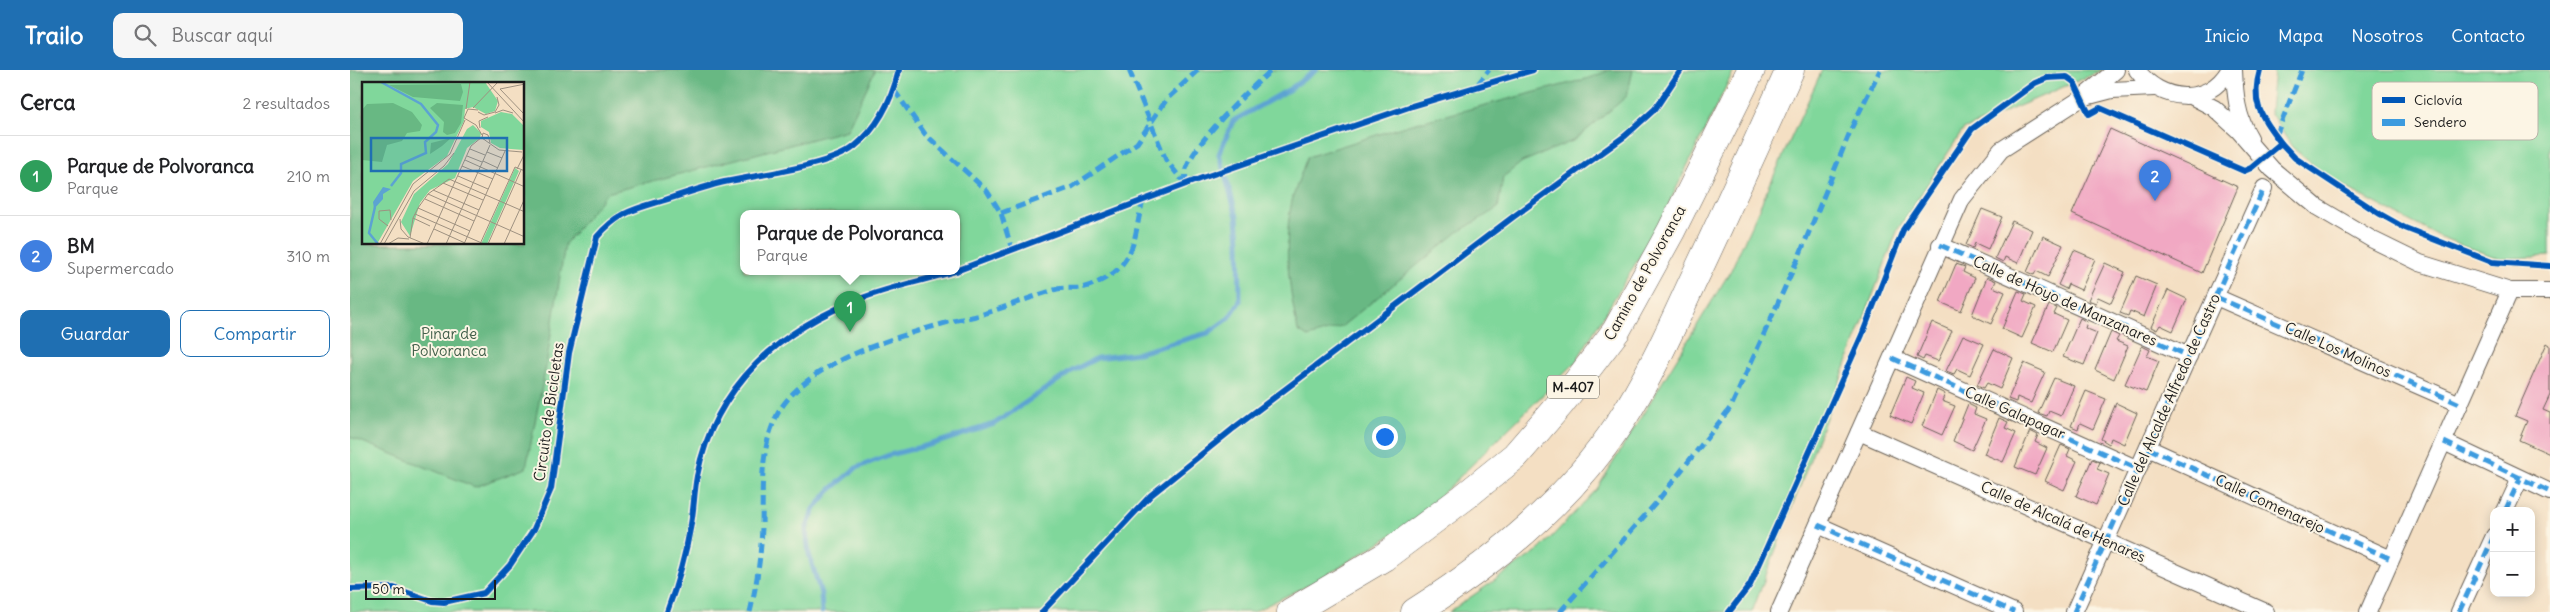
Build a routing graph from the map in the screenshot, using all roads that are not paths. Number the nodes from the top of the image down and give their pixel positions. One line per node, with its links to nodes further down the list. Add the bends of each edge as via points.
1 (1751, 70): 30 (highway, Camino de Polvoranca / M-407, via 1672,231 1616,331 1561,403 1514,456 1463,498 1384,557)
2 (1790, 70): 31 (highway, via 1661,350 1619,424 1575,480 1528,530)
3 (2116, 70): 9 (street)
4 (2138, 70): 7 (street)
5 (2229, 70): 8 (street, via 2216,86)
6 (2234, 70): 10 (street, via 2235,98 2244,128)
7 (2154, 88): 8 (street, via 2165,94); 9 (street, via 2112,90)
8 (2191, 96): 10 (street, via 2214,108)
9 (2082, 98): 12 (street, via 2000,150 1962,199)
10 (2263, 159): 13 (street, via 2317,207 2373,240 2420,263)
11 (2264, 188): 15 (street, Calle del Alcalde Alfredo de Castro)
12 (1940, 245): 16 (street, Calle de Hoyo de Manzanares); 17 (street)
13 (2510, 291): 14 (street); 18 (street)
14 (2550, 291)
15 (2216, 296): 16 (street, Calle del Alcalde Alfredo de Castro); 18 (street, Calle Los Molinos)
16 (2189, 356): 21 (street, Calle del Alcalde Alfredo de Castro)
17 (1892, 358): 19 (street); 22 (street, Calle Galapagar)
18 (2460, 404): 20 (street)
19 (1859, 432): 26 (street); 27 (street, Calle de Alcalá de Henares)
20 (2444, 442): 23 (street); 29 (street)
21 (2148, 448): 22 (street, Calle del Alcalde Alfredo de Castro); 29 (street, Calle Comenarejo)
22 (2138, 469): 27 (street, Calle del Alcalde Alfredo de Castro)
23 (2520, 479): 24 (street); 25 (street)
24 (2550, 492)
25 (2507, 507)
26 (1818, 525): 32 (street); 33 (street)
27 (2107, 540): 34 (street, Calle del Alcalde Alfredo de Castro); 35 (street, Calle de Alcalá de Henares)
28 (2490, 545): 37 (street)
29 (2391, 559): 36 (street)
30 (1291, 612)
31 (1415, 612)
32 (1779, 612)
33 (2014, 612)
34 (2074, 612)
35 (2266, 612)
36 (2368, 612)
37 (2459, 612)

